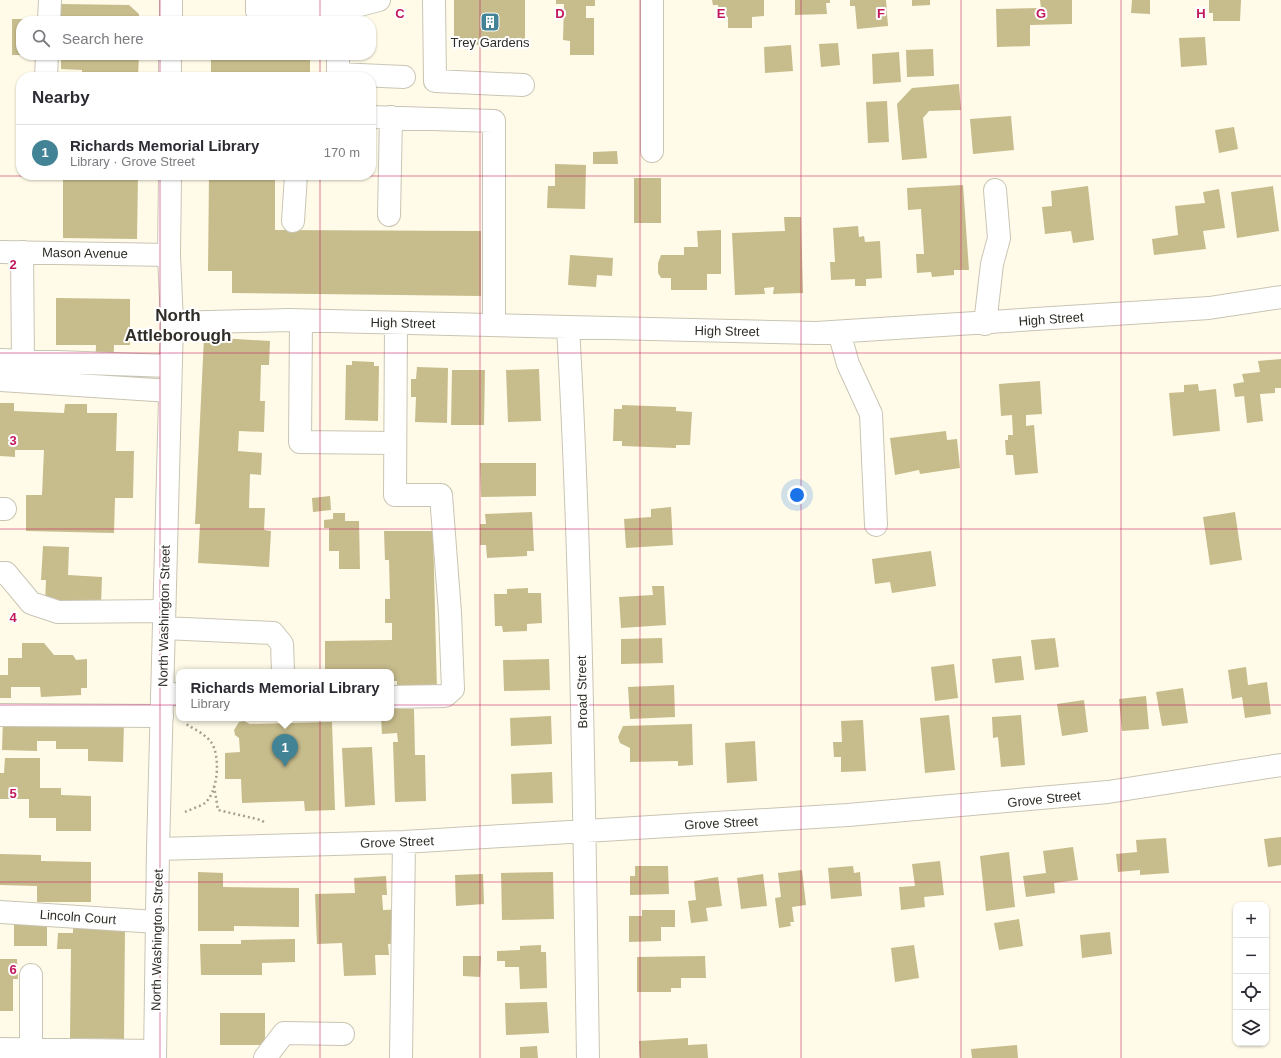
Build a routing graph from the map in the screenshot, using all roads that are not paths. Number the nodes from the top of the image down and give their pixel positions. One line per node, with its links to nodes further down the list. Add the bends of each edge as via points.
1 (50, 0): 8 (street)
2 (171, 0): 9 (street)
3 (257, 0): 7 (street, via 257,11)
4 (379, 0): 7 (street)
5 (434, 0): 18 (street, via 435,81)
6 (652, 0): 20 (street)
7 (329, 11)
8 (49, 16)
9 (171, 16)
10 (47, 60): 13 (street)
11 (170, 60): 14 (street)
12 (338, 60): 15 (street)
13 (46, 72)
14 (170, 72)
15 (338, 72)
16 (376, 76): 17 (street)
17 (404, 77)
18 (523, 85)
19 (381, 117): 24 (street); 34 (street, via 494,121)
20 (652, 151)
21 (170, 180): 28 (street, North Washington Street)
22 (296, 180): 25 (street)
23 (996, 190): 33 (street, via 999,238 992,264)
24 (389, 215)
25 (293, 221)
26 (0, 252): 27 (street, Mason Avenue)
27 (22, 252): 28 (street, Mason Avenue); 38 (street)
28 (169, 255): 31 (street, North Washington Street)
29 (1281, 297): 33 (street, High Street, via 1209,308)
30 (301, 321): 31 (street, High Street); 32 (street, High Street); 42 (street, via 300,442)
31 (172, 322): 39 (street, North Washington Street)
32 (396, 323): 34 (street, High Street); 42 (street)
33 (985, 324): 36 (street, High Street)
34 (494, 325): 35 (street, High Street)
35 (568, 327): 36 (street, High Street); 51 (street, Broad Street, via 580,590)
36 (839, 332): 43 (street, via 848,364 871,414)
37 (0, 360): 38 (street)
38 (23, 361): 39 (street)
39 (170, 366): 41 (street, North Washington Street)
40 (0, 380): 41 (street)
41 (170, 391): 45 (street, North Washington Street)
42 (395, 443): 47 (street, via 395,495 441,495 450,613 452,689 445,696)
43 (876, 525)
44 (0, 573): 45 (street, via 6,573 30,603 58,612)
45 (164, 619): 46 (street, via 273,633 282,644); 48 (street, North Washington Street)
46 (283, 669)
47 (394, 697)
48 (168, 702): 49 (street); 53 (street, North Washington Street)
49 (0, 714)
50 (1281, 765): 51 (street, Grove Street, via 1108,792 989,804)
51 (585, 831): 52 (street, Grove Street); 63 (street, Broad Street)
52 (404, 842): 53 (street, Grove Street); 62 (street)
53 (158, 850): 55 (street, North Washington Street)
54 (0, 912): 55 (street, Lincoln Court)
55 (157, 922): 60 (street, North Washington Street)
56 (31, 975): 59 (street)
57 (343, 1034): 61 (street, via 284,1033)
58 (0, 1049): 59 (street)
59 (31, 1050): 60 (street)
60 (155, 1055)
61 (265, 1058)
62 (401, 1058)
63 (588, 1058)

